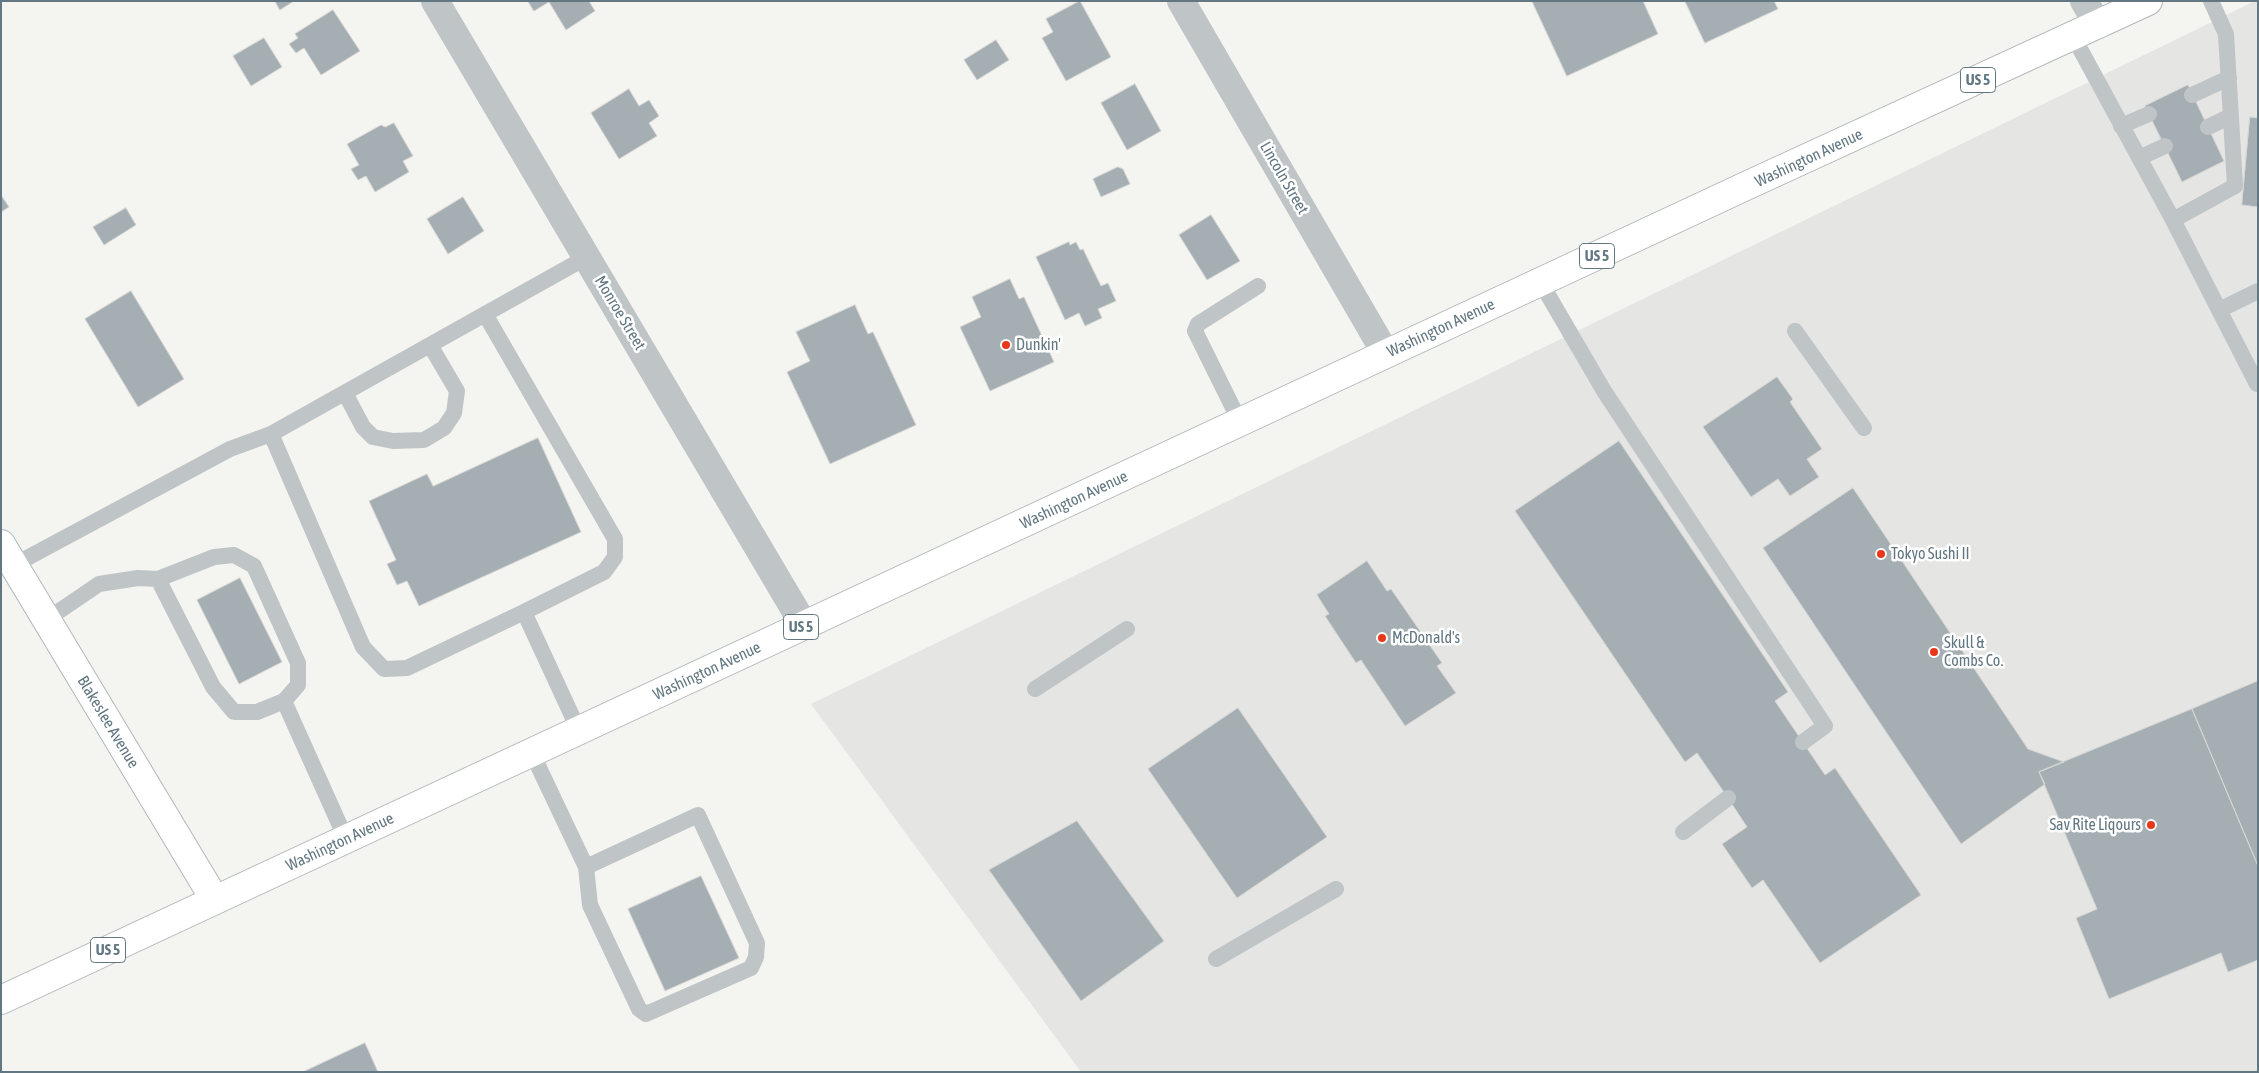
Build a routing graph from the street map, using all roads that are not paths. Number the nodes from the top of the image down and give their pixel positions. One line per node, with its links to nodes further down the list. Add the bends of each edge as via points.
1 (435, 1): 17 (street, Monroe Street)
2 (1181, 1): 25 (street, Lincoln Street)
3 (2084, 1): 6 (street)
4 (2148, 1): 6 (main road, Washington Avenue / US 5)
5 (2211, 1): 8 (lane, via 2226,34)
6 (2098, 25): 7 (main road, Washington Avenue / US 5)
7 (2073, 36): 12 (lane); 18 (main road, Washington Avenue / US 5)
8 (2228, 78): 9 (lane); 11 (lane)
9 (2192, 95)
10 (2149, 114): 12 (lane)
11 (2231, 116): 13 (lane); 16 (lane, via 2239,163 2235,186)
12 (2121, 126): 15 (lane)
13 (2208, 127)
14 (2165, 146): 15 (lane)
15 (2139, 158): 16 (lane)
16 (2173, 220): 21 (lane)
17 (586, 258): 22 (lane); 35 (street, Monroe Street)
18 (1541, 282): 25 (main road, Washington Avenue / US 5); 40 (lane, via 1604,391 1825,726)
19 (1258, 286): 28 (lane, via 1198,324 1195,331)
20 (2258, 291): 21 (lane)
21 (2219, 310): 26 (lane)
22 (485, 314): 24 (lane); 33 (lane, via 615,539 615,558 604,572)
23 (1795, 331): 29 (lane)
24 (430, 345): 27 (lane); 27 (lane, via 457,390 454,412 444,428 424,440 393,441 373,437 363,427)
25 (1386, 354): 28 (main road, Washington Avenue / US 5)
26 (2257, 384)
27 (345, 393): 30 (lane)
28 (1240, 422): 35 (main road, Washington Avenue / US 5)
29 (1864, 428)
30 (271, 434): 31 (lane, via 230,449); 33 (lane, via 363,647 384,669 407,668)
31 (7, 554): 34 (main road, Blakeslee Avenue)
32 (158, 579): 34 (lane, via 138,578 100,584); 38 (lane, via 213,687 234,712 257,712); 38 (lane, via 214,557 234,555 254,566 298,663 298,685)
33 (524, 612): 39 (lane)
34 (46, 620): 47 (main road, Blakeslee Avenue)
35 (804, 626): 39 (main road, Washington Avenue / US 5)
36 (1127, 629): 37 (lane)
37 (1035, 689)
38 (284, 701): 44 (lane)
39 (579, 731): 41 (main road, Washington Avenue / US 5)
40 (1803, 742)
41 (532, 753): 44 (main road, Washington Avenue / US 5); 45 (lane)
42 (1728, 798): 43 (lane)
43 (1683, 832)
44 (346, 839): 47 (main road, Washington Avenue / US 5)
45 (586, 867): 45 (lane, via 590,905 639,1009 646,1014 751,968 757,944 698,815)
46 (1336, 889): 48 (lane)
47 (215, 900): 49 (main road, Washington Avenue / US 5)
48 (1216, 959)
49 (1, 1000)

